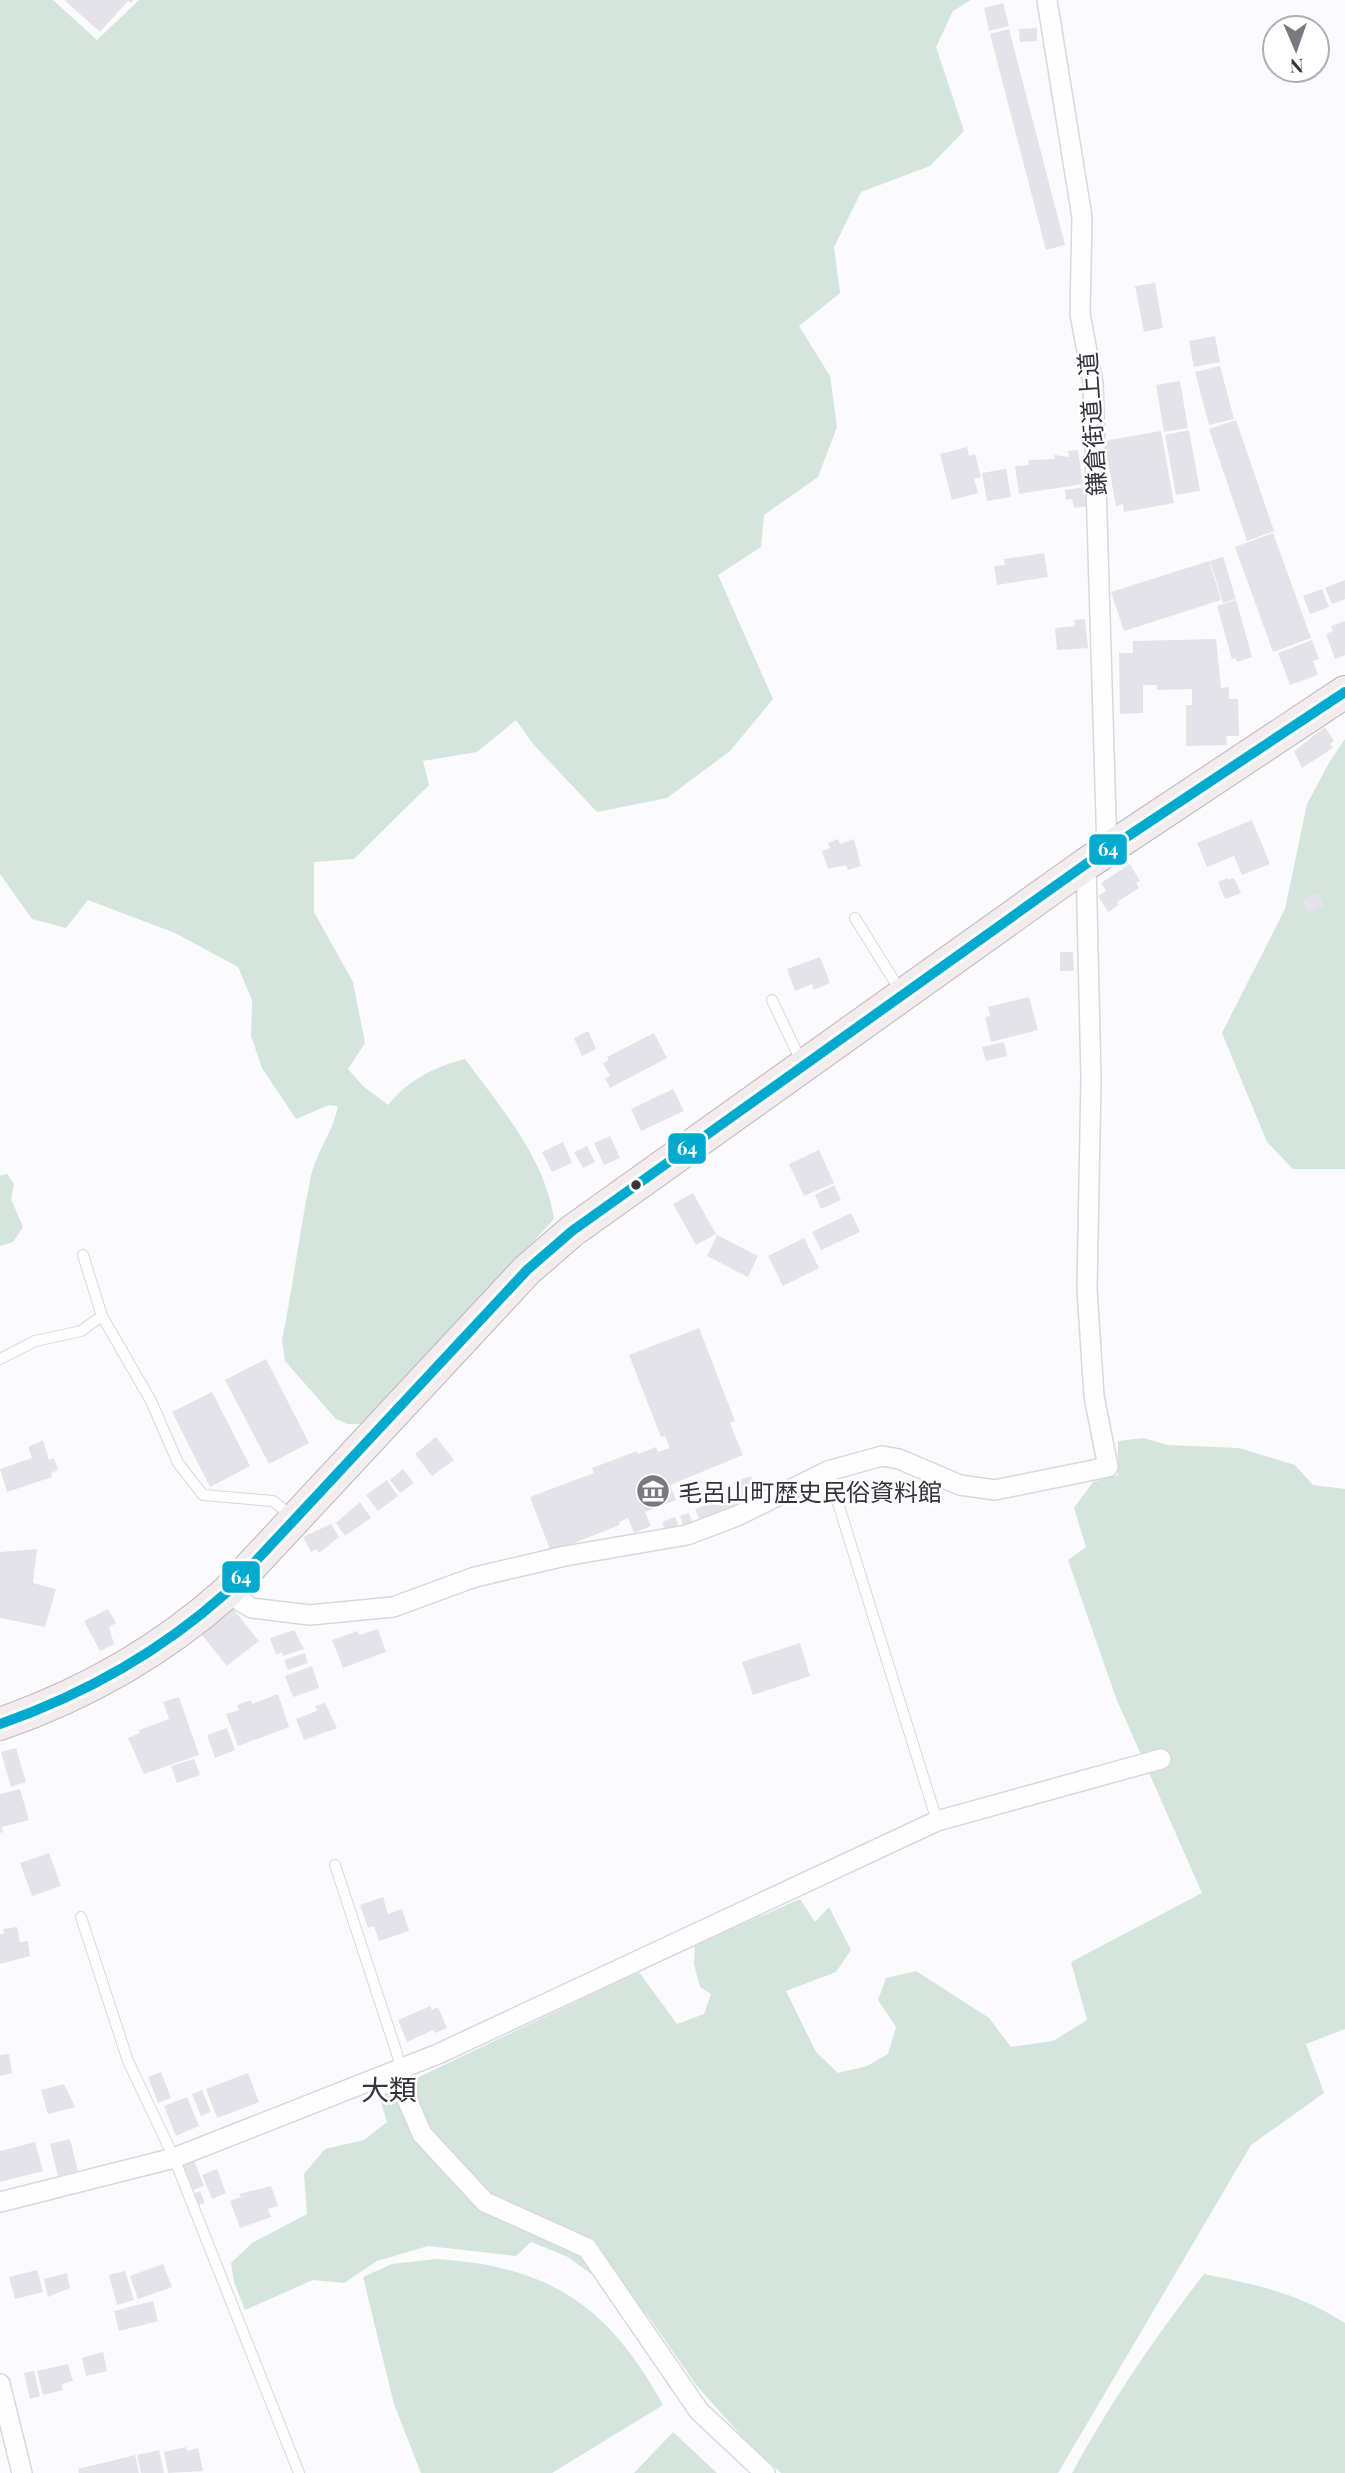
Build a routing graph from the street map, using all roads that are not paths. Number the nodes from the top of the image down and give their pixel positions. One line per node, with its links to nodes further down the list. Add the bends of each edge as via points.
1 (1047, 0): 3 (street, 鎌倉街道上道, via 1082,217 1080,313 1093,383)
2 (1345, 692): 3 (main road)
3 (1097, 858): 5 (main road); 11 (street, 鎌倉街道上道, via 1087,1289 1094,1396 1108,1467 995,1490 960,1485 882,1456)
4 (855, 918): 5 (lane)
5 (903, 995): 7 (main road)
6 (772, 1000): 7 (lane)
7 (803, 1065): 12 (main road, via 572,1231 527,1270)
8 (83, 1255): 9 (lane)
9 (102, 1316): 10 (lane, via 81,1331 35,1341); 12 (lane, via 151,1401 178,1463 203,1495 273,1501)
10 (0, 1359)
11 (828, 1471): 13 (street, via 687,1535 475,1577 393,1607 310,1615 253,1608); 16 (lane)
12 (295, 1519): 13 (main road)
13 (226, 1593): 14 (main road, via 148,1653 82,1689)
14 (0, 1724)
15 (1161, 1759): 16 (street)
16 (937, 1821): 19 (street)
17 (335, 1865): 19 (lane)
18 (81, 1917): 20 (lane, via 128,2061)
19 (398, 2070): 20 (street); 25 (street, via 422,2134 485,2202 587,2248 699,2411)
20 (174, 2158): 21 (street); 24 (lane)
21 (0, 2202)
22 (0, 2384): 23 (street)
23 (22, 2473)
24 (299, 2473)
25 (765, 2473)

